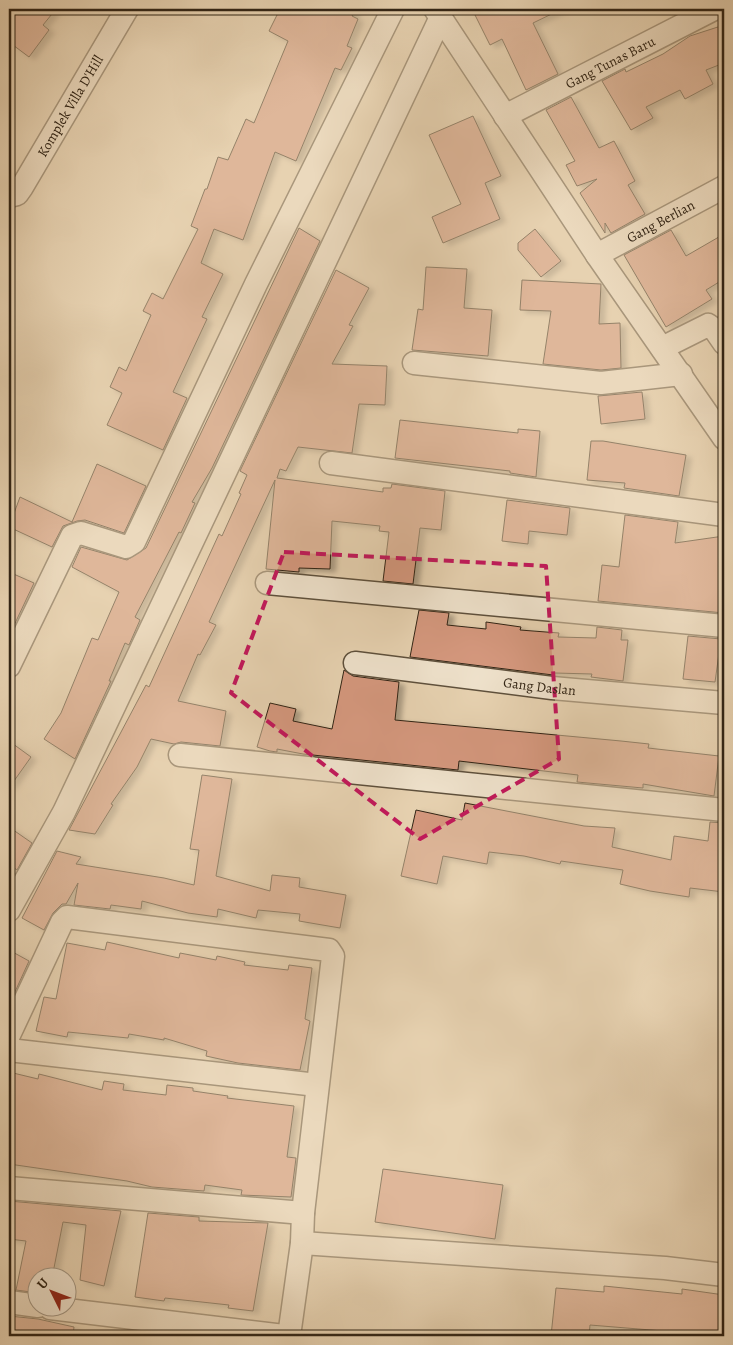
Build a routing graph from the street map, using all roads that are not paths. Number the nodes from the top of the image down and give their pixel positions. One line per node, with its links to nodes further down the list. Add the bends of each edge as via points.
1 (127, 9): 7 (street, Komplek Villa D'Hill, via 22,187 17,194)
2 (392, 9): 19 (street, via 134,542 126,547 81,533 72,536)
3 (714, 9): 5 (street, Gang Tunas Baru)
4 (438, 13): 5 (street); 23 (street, via 64,812)
5 (506, 116): 8 (street)
6 (724, 187): 8 (street, Gang Berlian)
7 (9, 196)
8 (597, 255): 10 (street)
9 (724, 342): 10 (street, via 708,325)
10 (662, 348): 12 (street)
11 (414, 363): 12 (street, via 601,383)
12 (681, 374): 13 (street)
13 (724, 438)
14 (331, 463): 15 (street)
15 (724, 515)
16 (267, 583): 17 (street)
17 (724, 626)
18 (355, 663): 20 (street, Gang Daslan, via 552,688)
19 (9, 666)
20 (724, 703)
21 (180, 755): 22 (street)
22 (724, 810)
23 (9, 910)
24 (9, 1035): 26 (street, via 67,917 324,948 333,956)
25 (9, 1050): 26 (street)
26 (317, 1085): 28 (street)
27 (9, 1188): 28 (street)
28 (303, 1213): 29 (street)
29 (302, 1243): 30 (street, via 665,1268); 35 (street)
30 (724, 1275)
31 (9, 1302): 32 (street)
32 (28, 1305)
33 (78, 1311): 34 (street)
34 (284, 1336)
35 (288, 1336)

